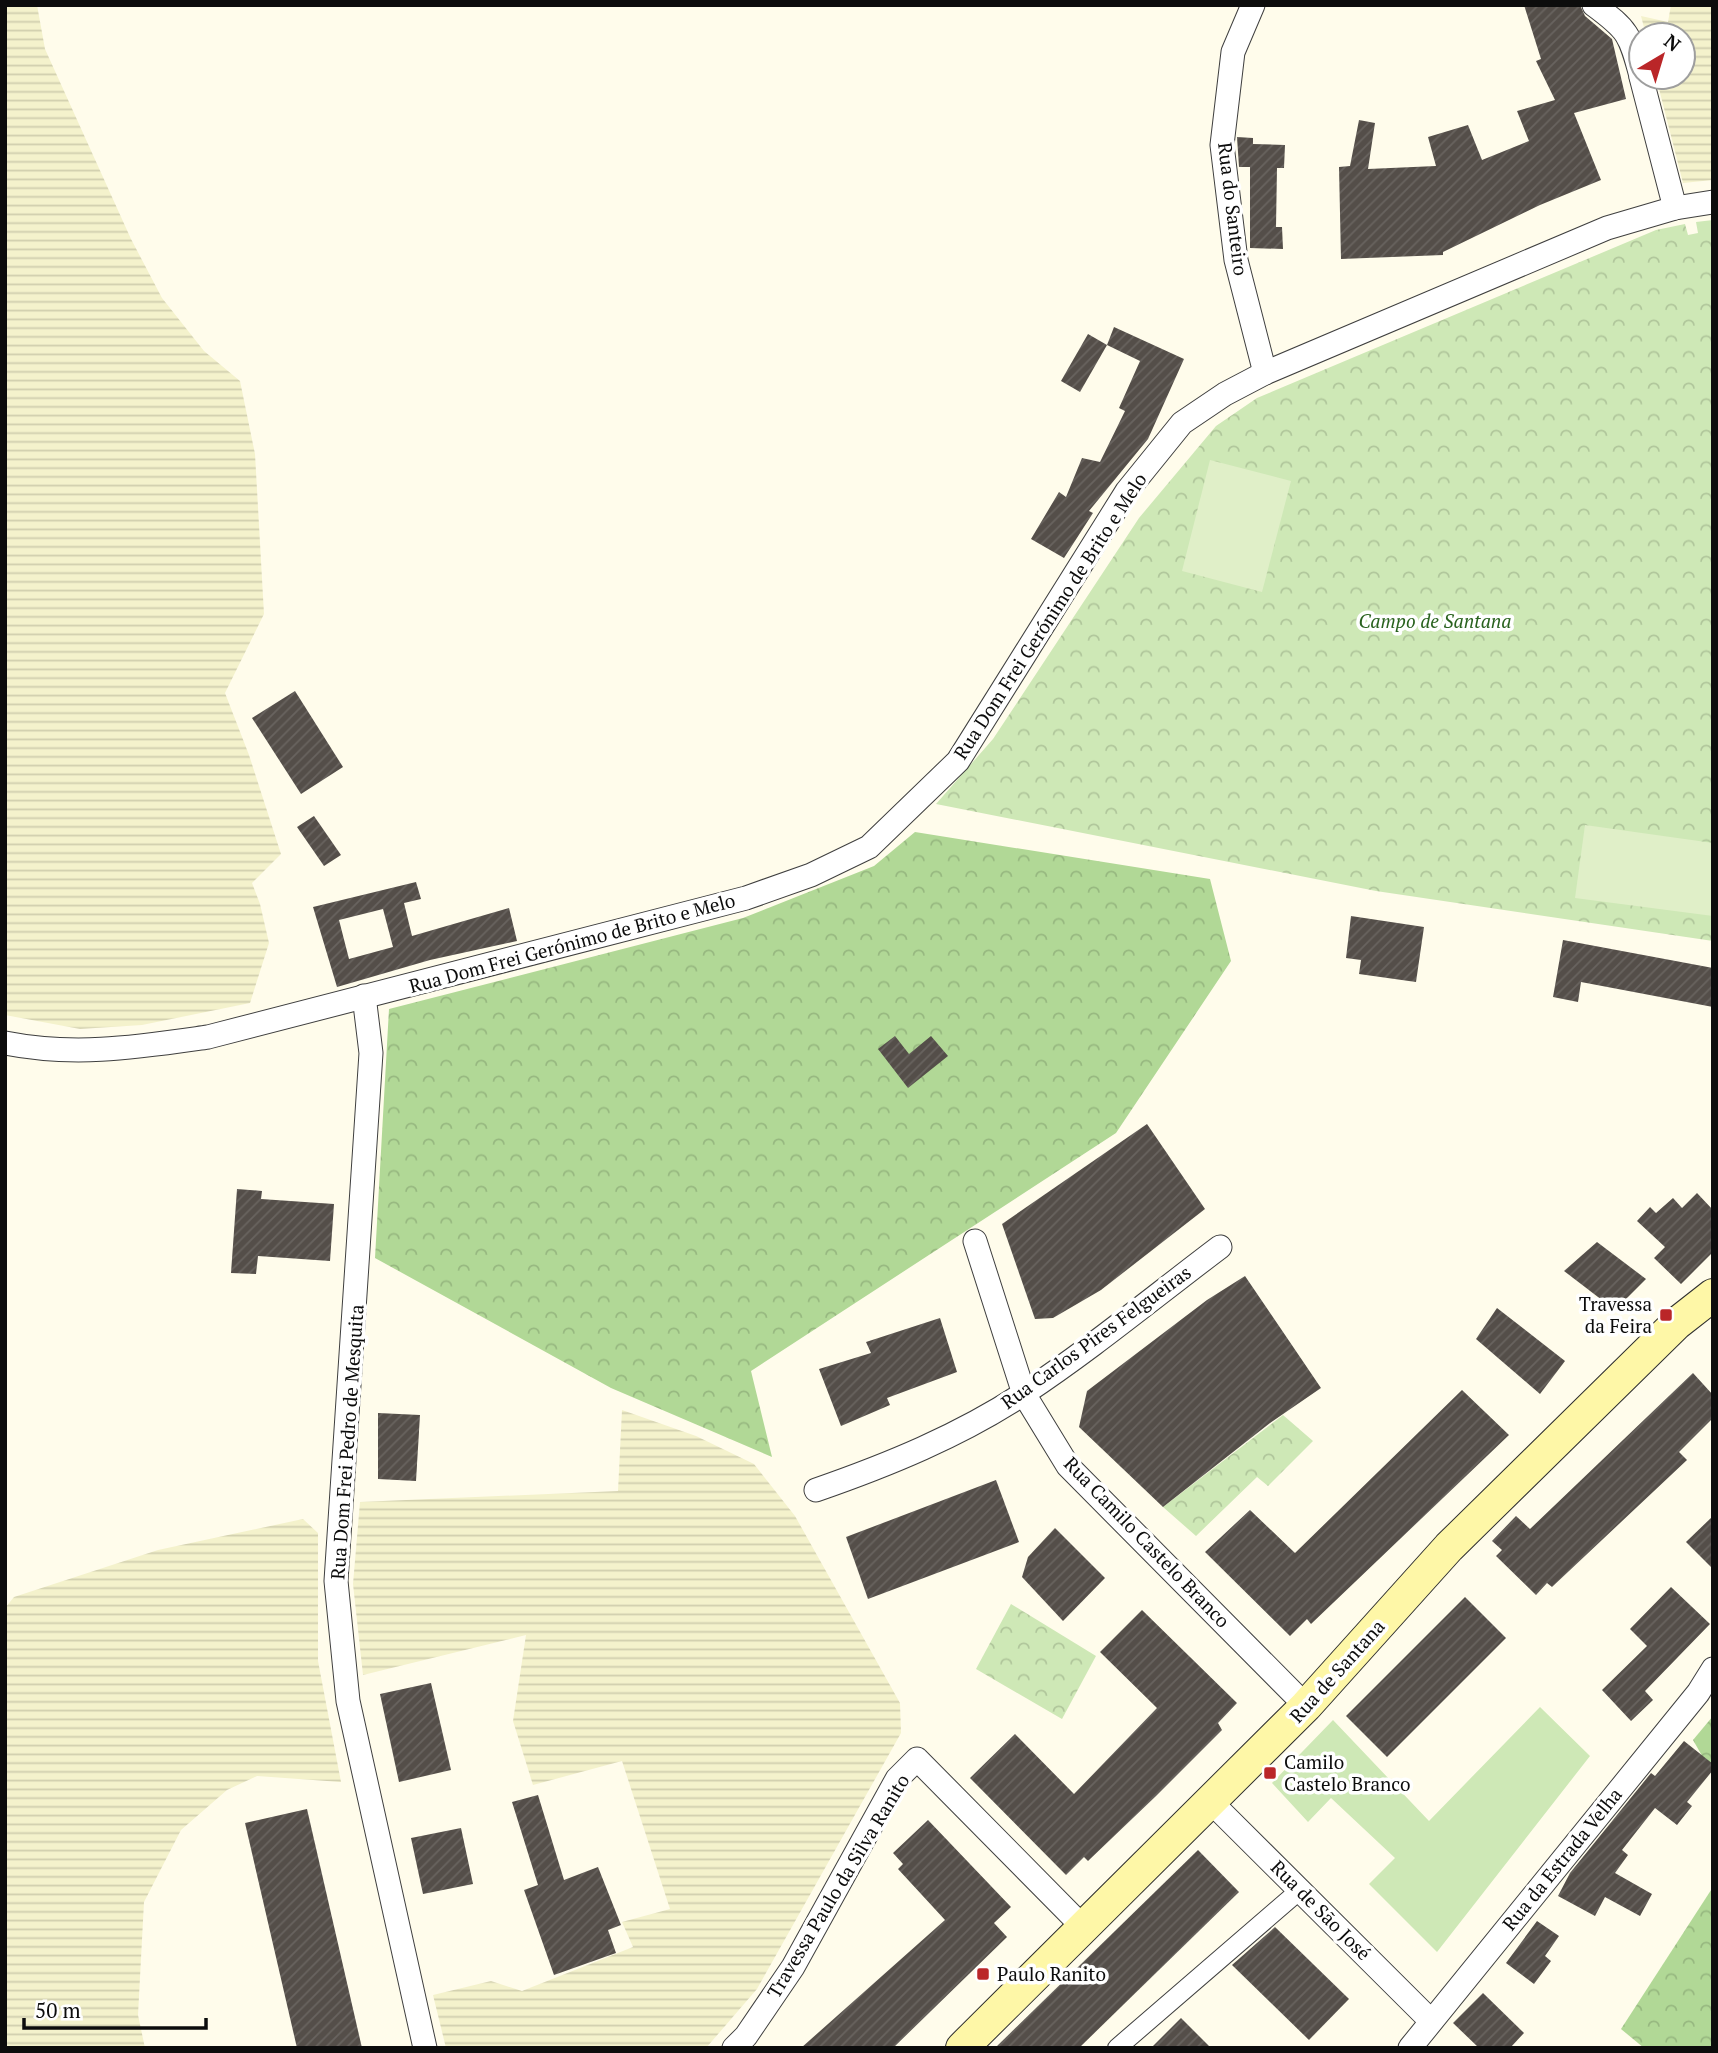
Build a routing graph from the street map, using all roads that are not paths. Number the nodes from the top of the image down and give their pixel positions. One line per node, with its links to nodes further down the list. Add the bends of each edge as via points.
1 (1253, 5): 7 (street, Rua do Santeiro, via 1233,52 1222,145 1236,260)
2 (1594, 5): 3 (street)
3 (1627, 33)
4 (1645, 91): 6 (street)
5 (1713, 202): 6 (street, Rua Dom Frei Gerónimo de Brito e Melo)
6 (1675, 208): 7 (street, Rua Dom Frei Gerónimo de Brito e Melo, via 1607,228)
7 (1265, 373): 8 (street, Rua Dom Frei Gerónimo de Brito e Melo, via 1182,423 1127,491 958,761 869,847 811,875 746,898)
8 (363, 996): 9 (street, Rua Dom Frei Gerónimo de Brito e Melo, via 208,1037 127,1049 48,1051); 22 (street, Rua Dom Frei Pedro de Mesquita, via 371,1053 336,1581 348,1701)
9 (5, 1043)
10 (975, 1241): 13 (street, Rua Camilo Castelo Branco)
11 (1220, 1247): 13 (street, Rua Carlos Pires Felgueiras)
12 (1713, 1295): 17 (main road, Rua de Santana, via 1676,1324 1449,1547)
13 (1024, 1394): 14 (street, Rua Carlos Pires Felgueiras, via 968,1427 886,1465); 17 (street, Rua Camilo Castelo Branco, via 1068,1466)
14 (816, 1490)
15 (1713, 1669): 16 (street, Rua da Estrada Velha)
16 (1705, 1694): 21 (street, Rua da Estrada Velha)
17 (1306, 1706): 18 (main road, Rua de Santana)
18 (1210, 1801): 19 (street, Rua de São José); 20 (main road, Rua de Santana)
19 (1300, 1890): 21 (street, Rua de São José); 25 (street)
20 (1082, 1926): 23 (street, Travessa Paulo da Silva Ranito, via 917,1759 897,1779 793,1967); 24 (main road, Rua de Santana)
21 (1431, 2021): 26 (street, Rua da Estrada Velha)
22 (425, 2048)
23 (734, 2048)
24 (961, 2048)
25 (1117, 2048)
26 (1410, 2048)

